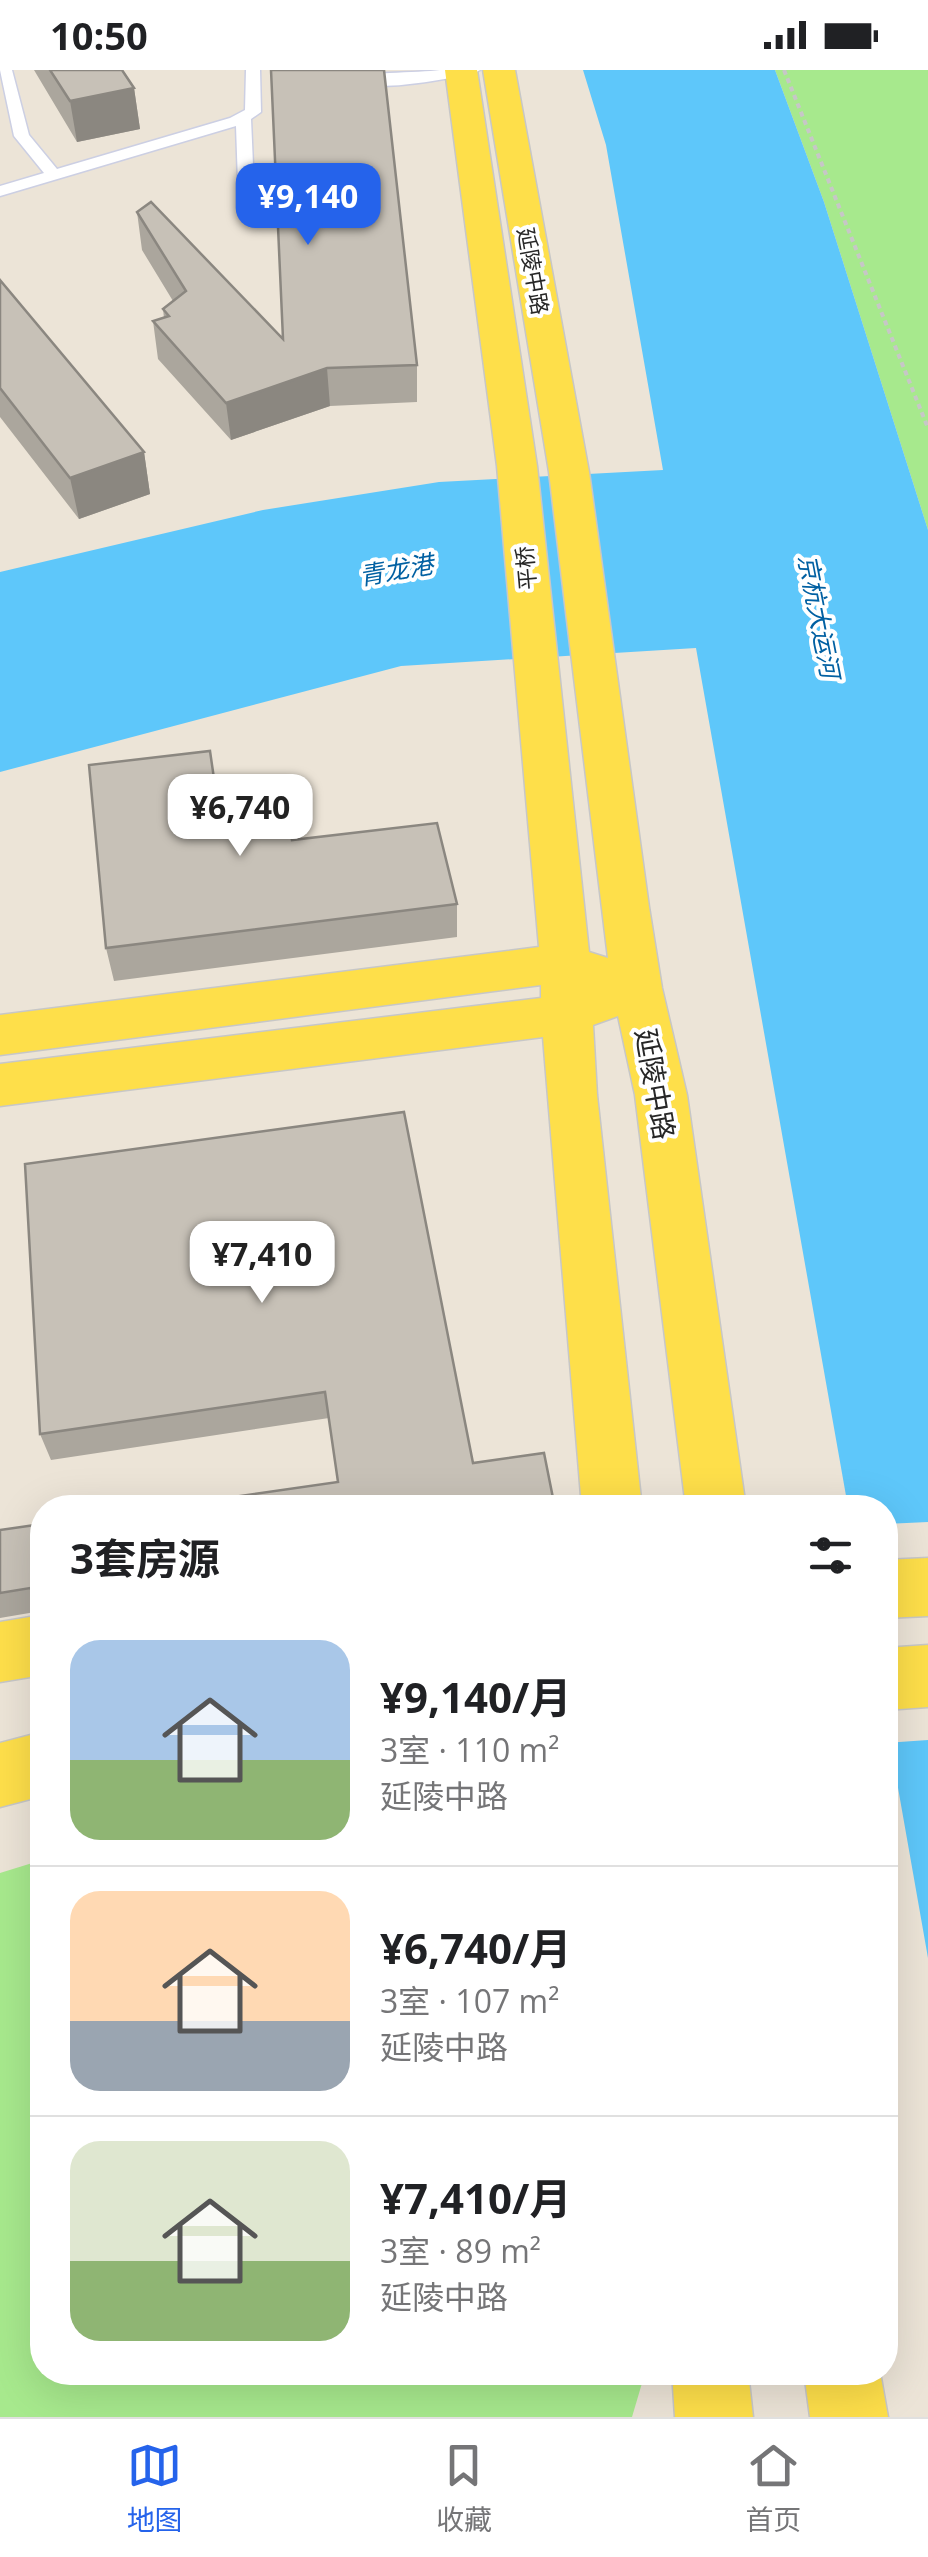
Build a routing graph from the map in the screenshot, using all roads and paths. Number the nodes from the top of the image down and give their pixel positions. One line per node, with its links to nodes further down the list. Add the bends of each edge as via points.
1 (5, 70): 9 (lane, via 22,136)
2 (502, 70): 14 (main road, 延陵中路, via 570,472)
3 (784, 70): 12 (path)
4 (465, 71): 7 (lane, via 400,80); 13 (main road, 延陵中路)
5 (252, 73): 6 (lane); 8 (lane, via 253,112)
6 (271, 77)
7 (344, 78)
8 (244, 117): 9 (lane); 11 (lane)
9 (54, 174): 10 (lane)
10 (0, 191)
11 (247, 211)
12 (928, 428)
13 (517, 466): 15 (main road, 平桥)
14 (637, 988): 15 (main road); 19 (main road, 延陵中路, via 661,1094)
15 (566, 989): 16 (main road); 17 (main road); 18 (main road)
16 (0, 1035)
17 (0, 1085)
18 (611, 1495)
19 (714, 1495)
20 (928, 1587): 21 (main road)
21 (898, 1588)
22 (30, 1648): 23 (main road)
23 (0, 1652)
24 (928, 1676): 25 (main road)
25 (898, 1678)
26 (30, 1767): 27 (main road)
27 (0, 1775)
28 (711, 2385): 30 (main road)
29 (844, 2385): 31 (main road)
30 (714, 2417)
31 (849, 2417)

